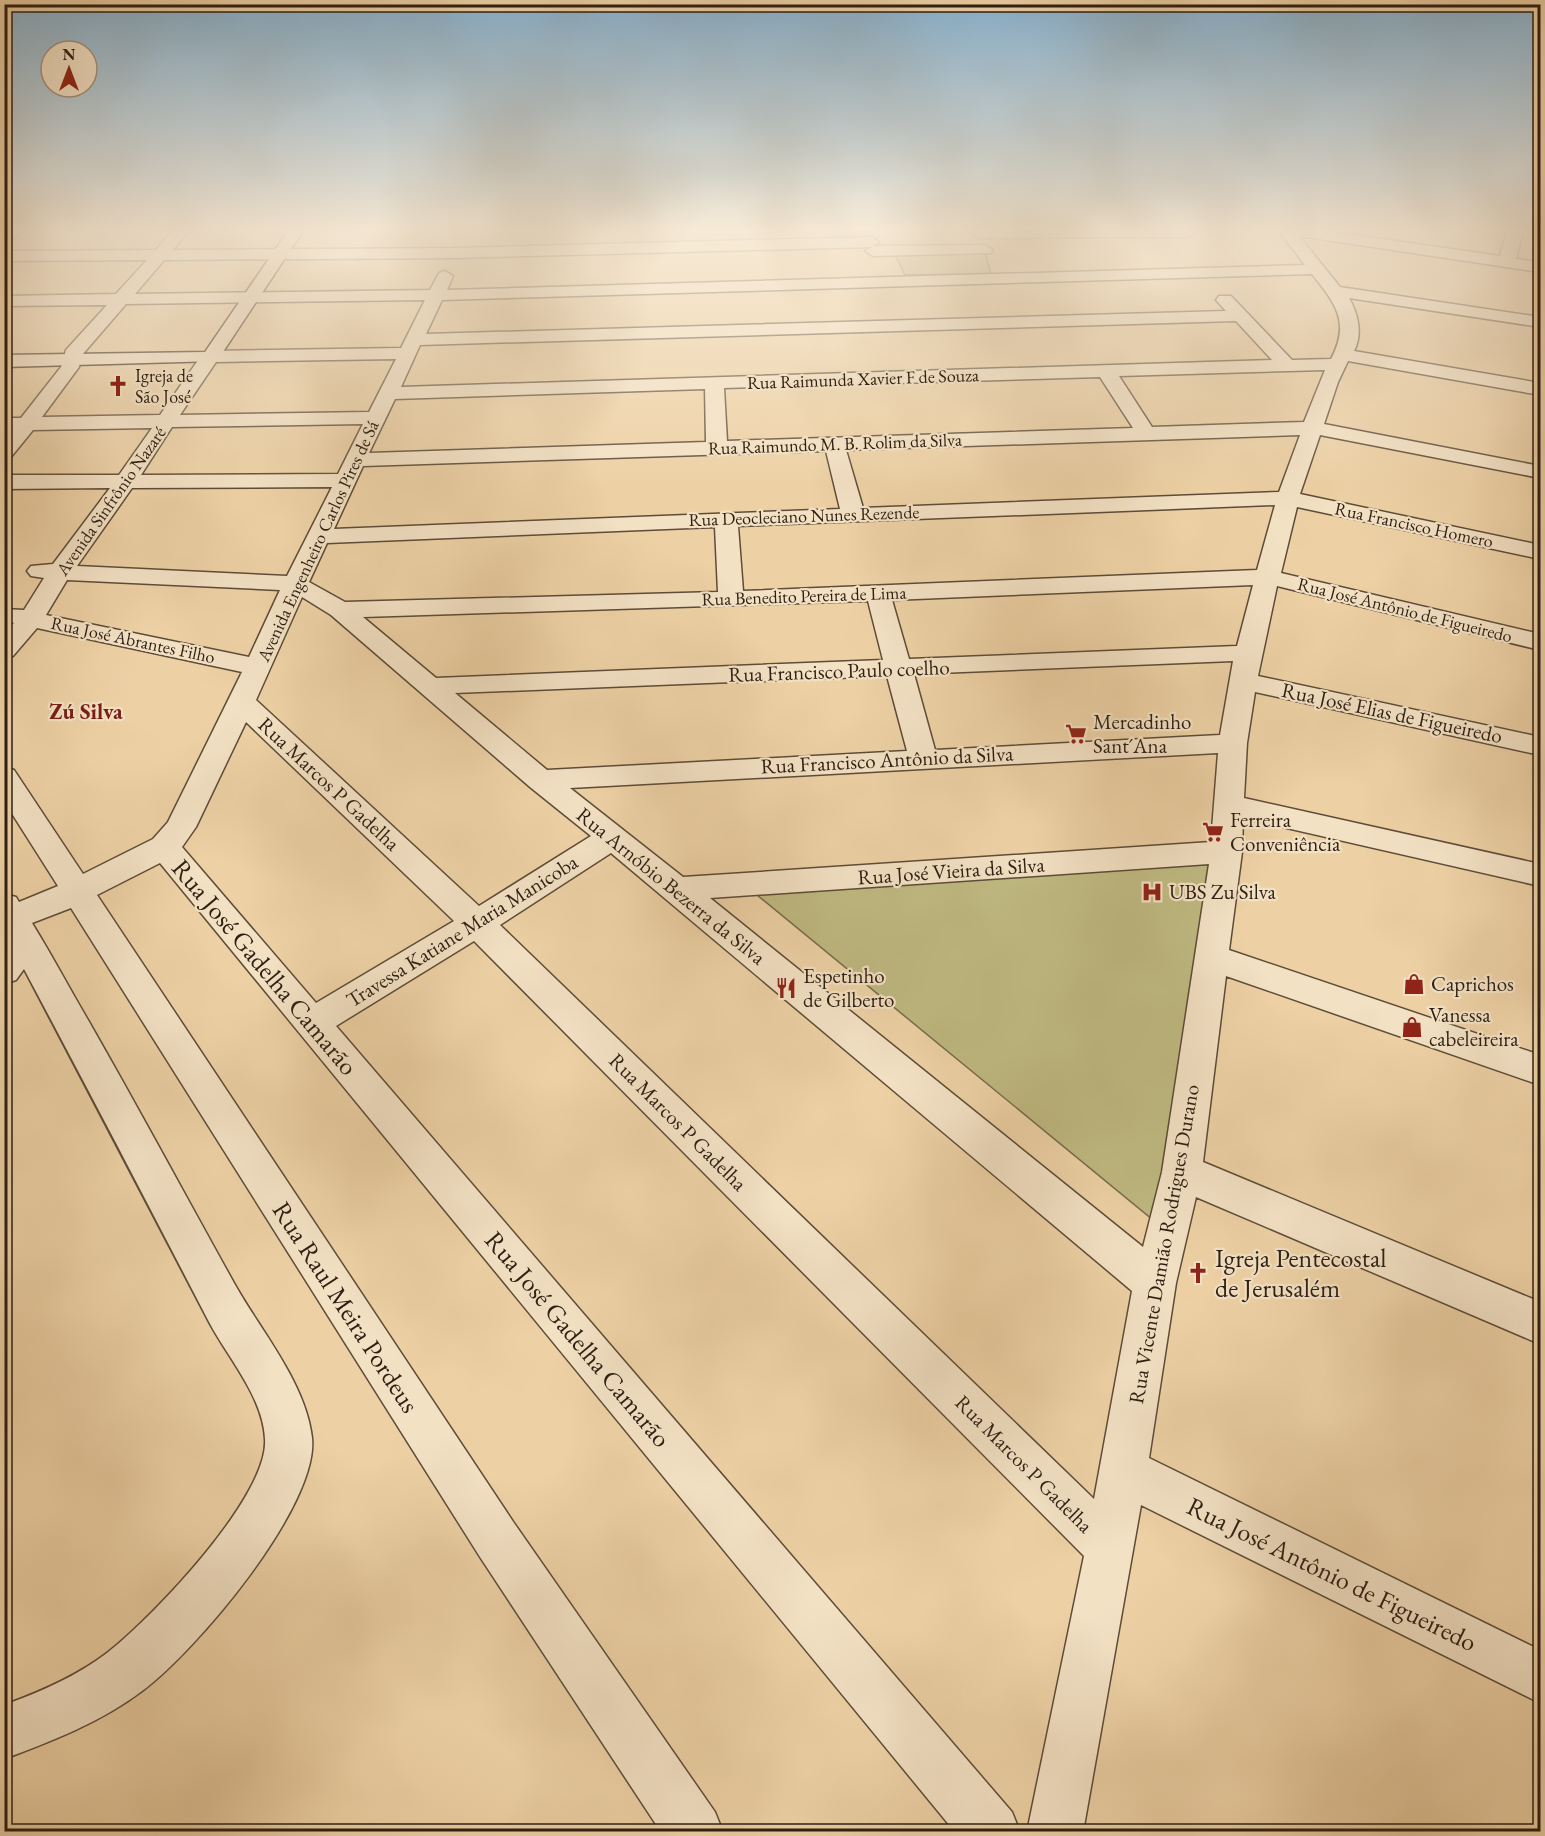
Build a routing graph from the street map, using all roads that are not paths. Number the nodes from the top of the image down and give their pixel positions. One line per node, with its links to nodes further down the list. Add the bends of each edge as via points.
1 (1238, 316): 19 (street)
2 (107, 317): 17 (street, via 73,354)
3 (231, 317): 15 (street, Avenida Sinfrônio Nazaré)
4 (426, 317): 14 (street, Avenida Engenheiro Carlos Pires de Sá)
5 (703, 317): 13 (street)
6 (1065, 317): 10 (street)
7 (1215, 317): 10 (street)
8 (1346, 317): 16 (street, Rua Vicente Damião Rodrigues Durano, via 1350,334)
9 (1490, 317): 11 (street)
10 (1067, 321): 12 (street)
11 (1540, 322)
12 (863, 327): 13 (street); 21 (street)
13 (705, 332): 14 (street)
14 (411, 347): 15 (street); 24 (street, Avenida Engenheiro Carlos Pires de Sá)
15 (202, 357): 17 (street); 26 (street, Avenida Sinfrônio Nazaré)
16 (1341, 359): 19 (street, Rua Raimunda Xavier F de Souza); 23 (street, Rua Raimunda Xavier F de Souza); 29 (street, Rua Vicente Damião Rodrigues Durano, via 1328,382)
17 (73, 360): 18 (street); 28 (street)
18 (4, 361)
19 (1287, 365): 20 (street, Rua Raimunda Xavier F de Souza)
20 (1106, 371): 21 (street, Rua Raimunda Xavier F de Souza); 30 (street)
21 (881, 378): 22 (street, Rua Raimunda Xavier F de Souza)
22 (714, 383): 24 (street, Rua Raimunda Xavier F de Souza); 32 (street)
23 (1540, 389)
24 (387, 393): 25 (street, Avenida Engenheiro Carlos Pires de Sá)
25 (376, 418): 26 (street); 34 (street, Avenida Engenheiro Carlos Pires de Sá)
26 (158, 421): 28 (street); 38 (street, Avenida Sinfrônio Nazaré); 39 (street, Avenida Sinfrônio Nazaré)
27 (4, 424): 28 (street)
28 (26, 424): 33 (street)
29 (1313, 428): 30 (street, Rua Raimundo M. B. Rolim da Silva); 35 (street, Rua Raimundo M. B. Rolim da Silva); 40 (street, Rua Vicente Damião Rodrigues Durano)
30 (1146, 433): 31 (street, Rua Raimundo M. B. Rolim da Silva)
31 (834, 443): 32 (street, Rua Raimundo M. B. Rolim da Silva); 41 (street)
32 (717, 448): 34 (street, Rua Raimundo M. B. Rolim da Silva)
33 (4, 453)
34 (356, 460): 36 (street, Avenida Engenheiro Carlos Pires de Sá)
35 (1540, 472)
36 (347, 480): 38 (street); 43 (street, Avenida Engenheiro Carlos Pires de Sá)
37 (4, 482): 39 (street)
38 (125, 482): 39 (street); 45 (street, Avenida Sinfrônio Nazaré)
39 (103, 483): 45 (street, Avenida Sinfrônio Nazaré)
40 (1288, 498): 41 (street, Rua Deocleciano Nunes Rezende); 44 (street, Rua Francisco Homero); 46 (street, Rua Vicente Damião Rodrigues Durano)
41 (853, 514): 42 (street, Rua Deocleciano Nunes Rezende)
42 (726, 519): 43 (street, Rua Deocleciano Nunes Rezende); 49 (street)
43 (320, 536): 47 (street, Avenida Engenheiro Carlos Pires de Sá)
44 (1540, 552)
45 (49, 571): 47 (street); 51 (street, Avenida Sinfrônio Nazaré)
46 (1269, 577): 48 (street, Rua Benedito Pereira de Lima); 52 (street, Rua José Antônio de Figueiredo); 55 (street, Rua Vicente Damião Rodrigues Durano)
47 (295, 585): 50 (street, Rua Arnóbio Bezerra da Silva); 54 (street, Avenida Engenheiro Carlos Pires de Sá)
48 (878, 593): 49 (street, Rua Benedito Pereira de Lima); 56 (street)
49 (731, 599): 50 (street, Rua Benedito Pereira de Lima)
50 (340, 610): 57 (street, Rua Arnóbio Bezerra da Silva)
51 (15, 618): 53 (street, Avenida Sinfrônio Nazaré); 54 (street, Rua José Abrantes Filho)
52 (1540, 642)
53 (4, 650)
54 (258, 667): 58 (street, Avenida Engenheiro Carlos Pires de Sá)
55 (1245, 667): 56 (street, Rua Francisco Paulo coelho); 59 (street, Rua Vicente Damião Rodrigues Durano); 60 (street, Rua José Elias de Figueiredo)
56 (899, 669): 57 (street, Rua Francisco Paulo coelho); 61 (street)
57 (429, 686): 63 (street, Rua Arnóbio Bezerra da Silva)
58 (241, 702): 66 (street, Avenida Engenheiro Carlos Pires de Sá, via 181,827); 71 (street, Rua Marcos P Gadelha)
59 (1233, 743): 61 (street, Rua Francisco Antônio da Silva); 64 (street, Rua Vicente Damião Rodrigues Durano)
60 (1540, 746)
61 (923, 758): 63 (street, Rua Francisco Antônio da Silva)
62 (4, 777): 70 (street, Rua Raul Meira Pordeus)
63 (540, 780): 65 (street, Rua Arnóbio Bezerra da Silva)
64 (1229, 805): 67 (street, Rua Vicente Damião Rodrigues Durano); 68 (street)
65 (611, 838): 69 (street, Rua Arnóbio Bezerra da Silva); 71 (street, Travessa Katiane Maria Manicoba)
66 (164, 847): 70 (street); 74 (street, Rua José Gadelha Camarão)
67 (1226, 852): 69 (street, Rua José Vieira da Silva); 73 (street, Rua Vicente Damião Rodrigues Durano)
68 (1540, 875)
69 (676, 890): 77 (street, Rua Arnóbio Bezerra da Silva)
70 (76, 891): 72 (street); 83 (street, Rua Raul Meira Pordeus, via 497,1540)
71 (477, 923): 74 (street, Travessa Katiane Maria Manicoba); 80 (street, Rua Marcos P Gadelha)
72 (10, 931): 82 (street, via 158,1180 275,1395 286,1421 289,1443 272,1496 240,1549 185,1615 122,1674 50,1716)
73 (1211, 957): 75 (street); 76 (street, Rua Vicente Damião Rodrigues Durano)
74 (313, 1022): 84 (street, Rua José Gadelha Camarão)
75 (1540, 1070)
76 (1182, 1172): 77 (street, Rua Vicente Damião Rodrigues Durano); 78 (street)
77 (1155, 1283): 79 (street, Rua Vicente Damião Rodrigues Durano)
78 (1540, 1323)
79 (1124, 1471): 80 (street, Rua Vicente Damião Rodrigues Durano); 81 (street, Rua José Antônio de Figueiredo)
80 (1110, 1548): 85 (street, Rua Vicente Damião Rodrigues Durano)
81 (1540, 1677)
82 (4, 1732)
83 (695, 1832)
84 (992, 1832)
85 (1055, 1832)

